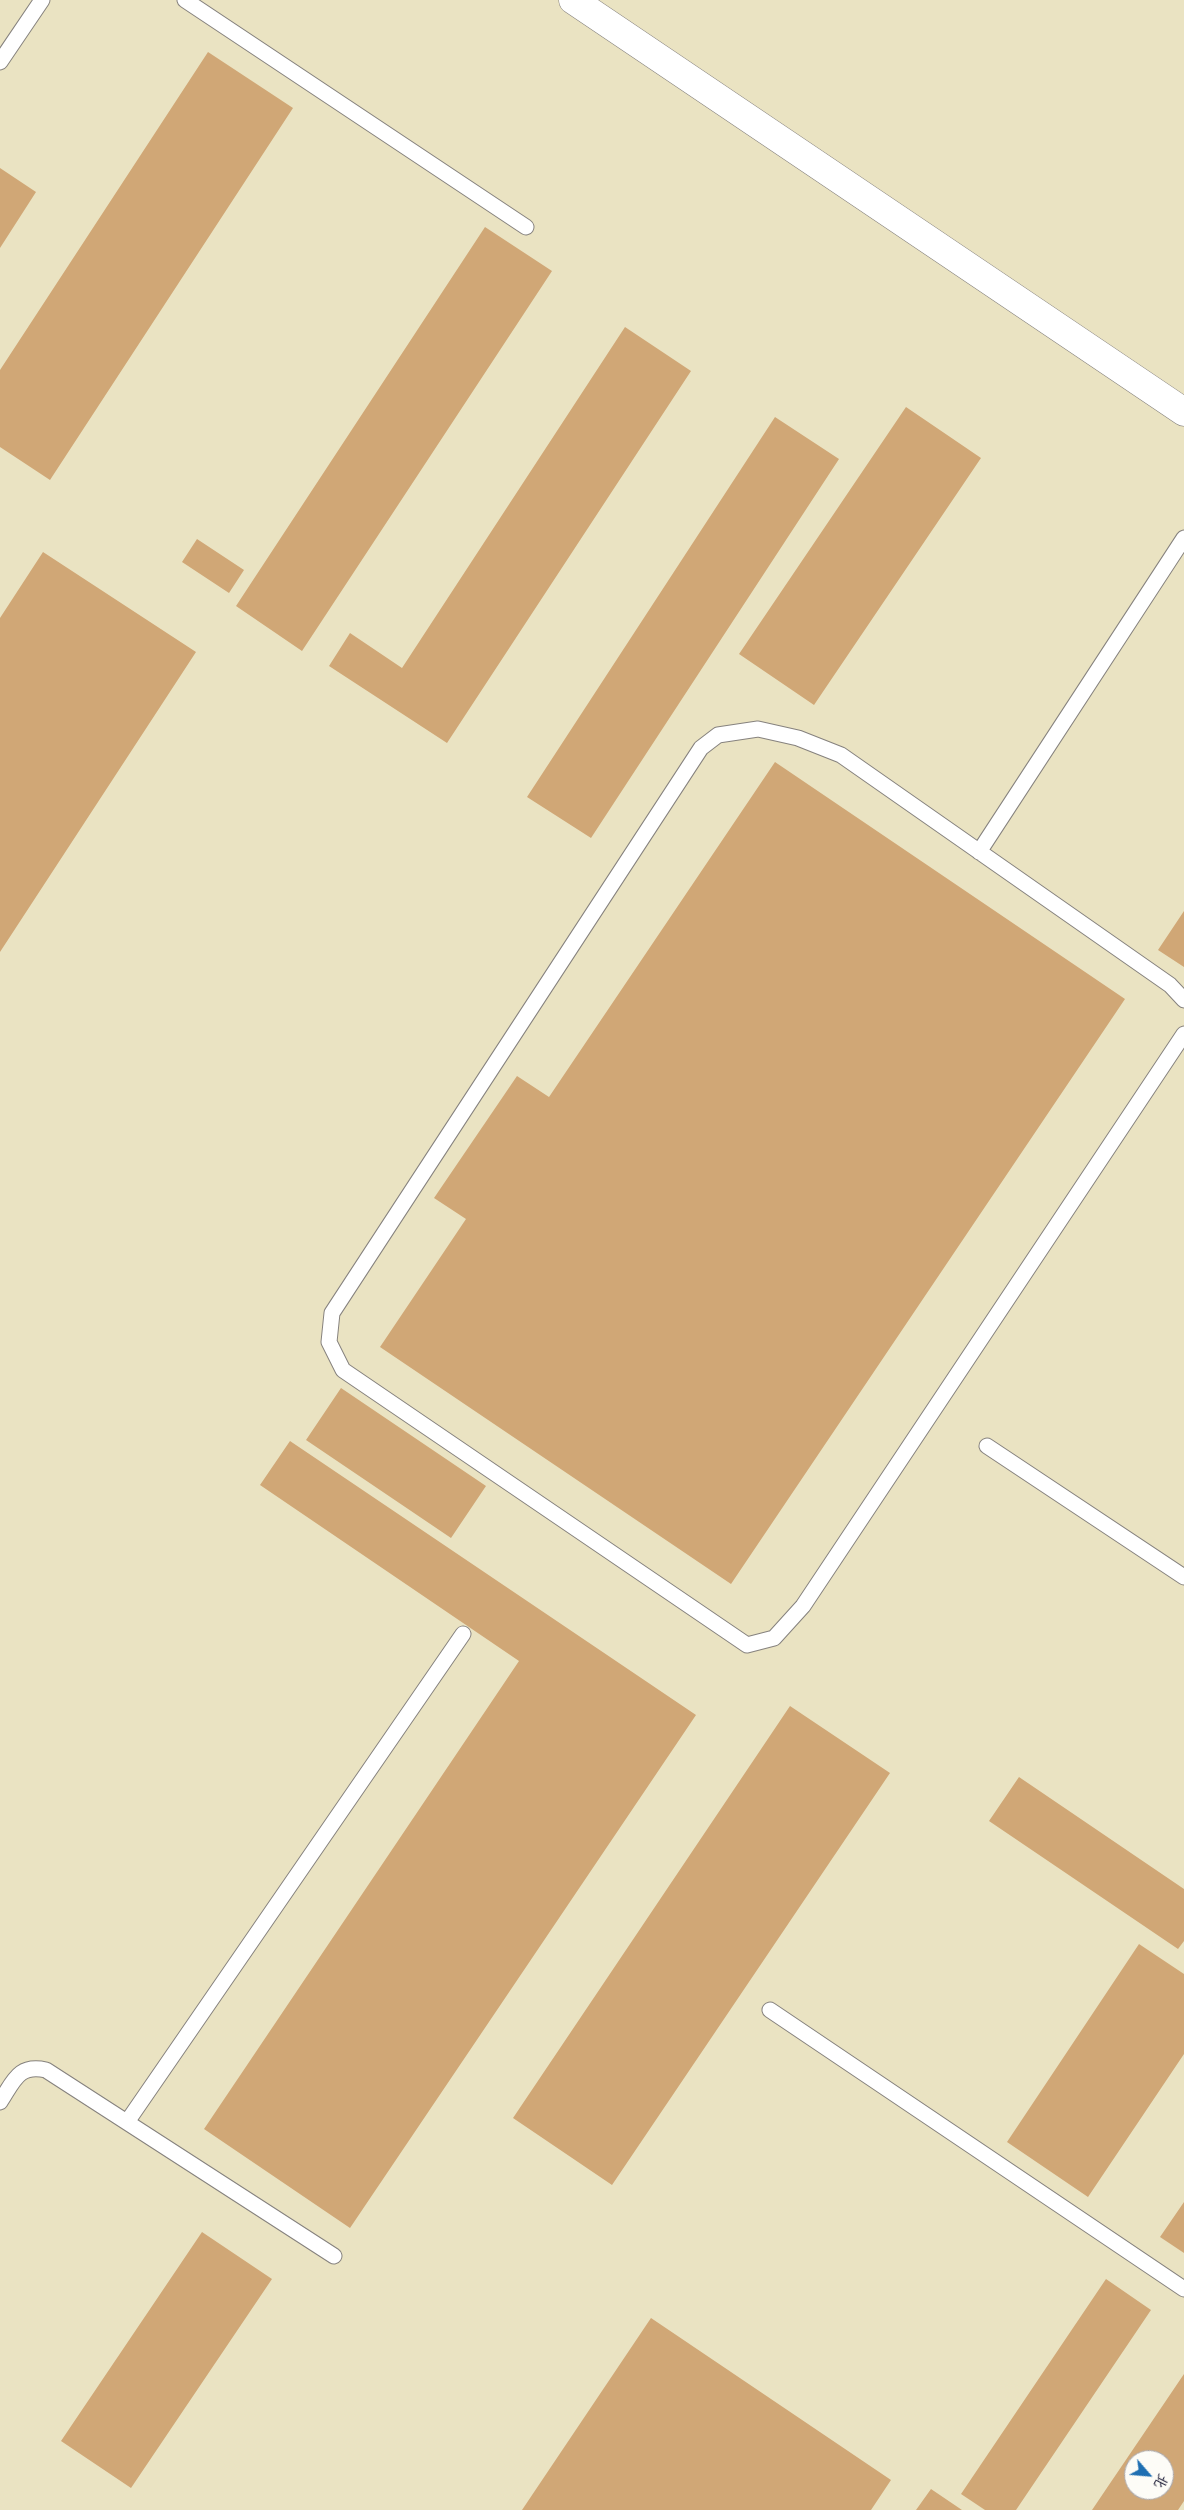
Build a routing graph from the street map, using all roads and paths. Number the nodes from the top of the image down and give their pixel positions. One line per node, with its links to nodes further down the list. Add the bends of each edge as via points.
1 (42, 0): 4 (lane)
2 (185, 0): 5 (lane)
3 (574, 0): 6 (street)
4 (0, 62)
5 (526, 227)
6 (1184, 412)
7 (1184, 538): 8 (lane)
8 (979, 852): 9 (lane, via 1170,985); 10 (lane, via 841,756 798,738 758,729 718,735 702,748 332,1312 329,1342 343,1370 747,1645 774,1638 803,1606)
9 (1184, 1000)
10 (1184, 1034)
11 (987, 1446): 12 (lane)
12 (1184, 1577)
13 (463, 1634): 16 (lane)
14 (770, 2010): 18 (lane)
15 (0, 2102): 16 (lane, via 20,2072 32,2067 46,2070)
16 (127, 2122): 17 (lane)
17 (334, 2256)
18 (1184, 2289)

